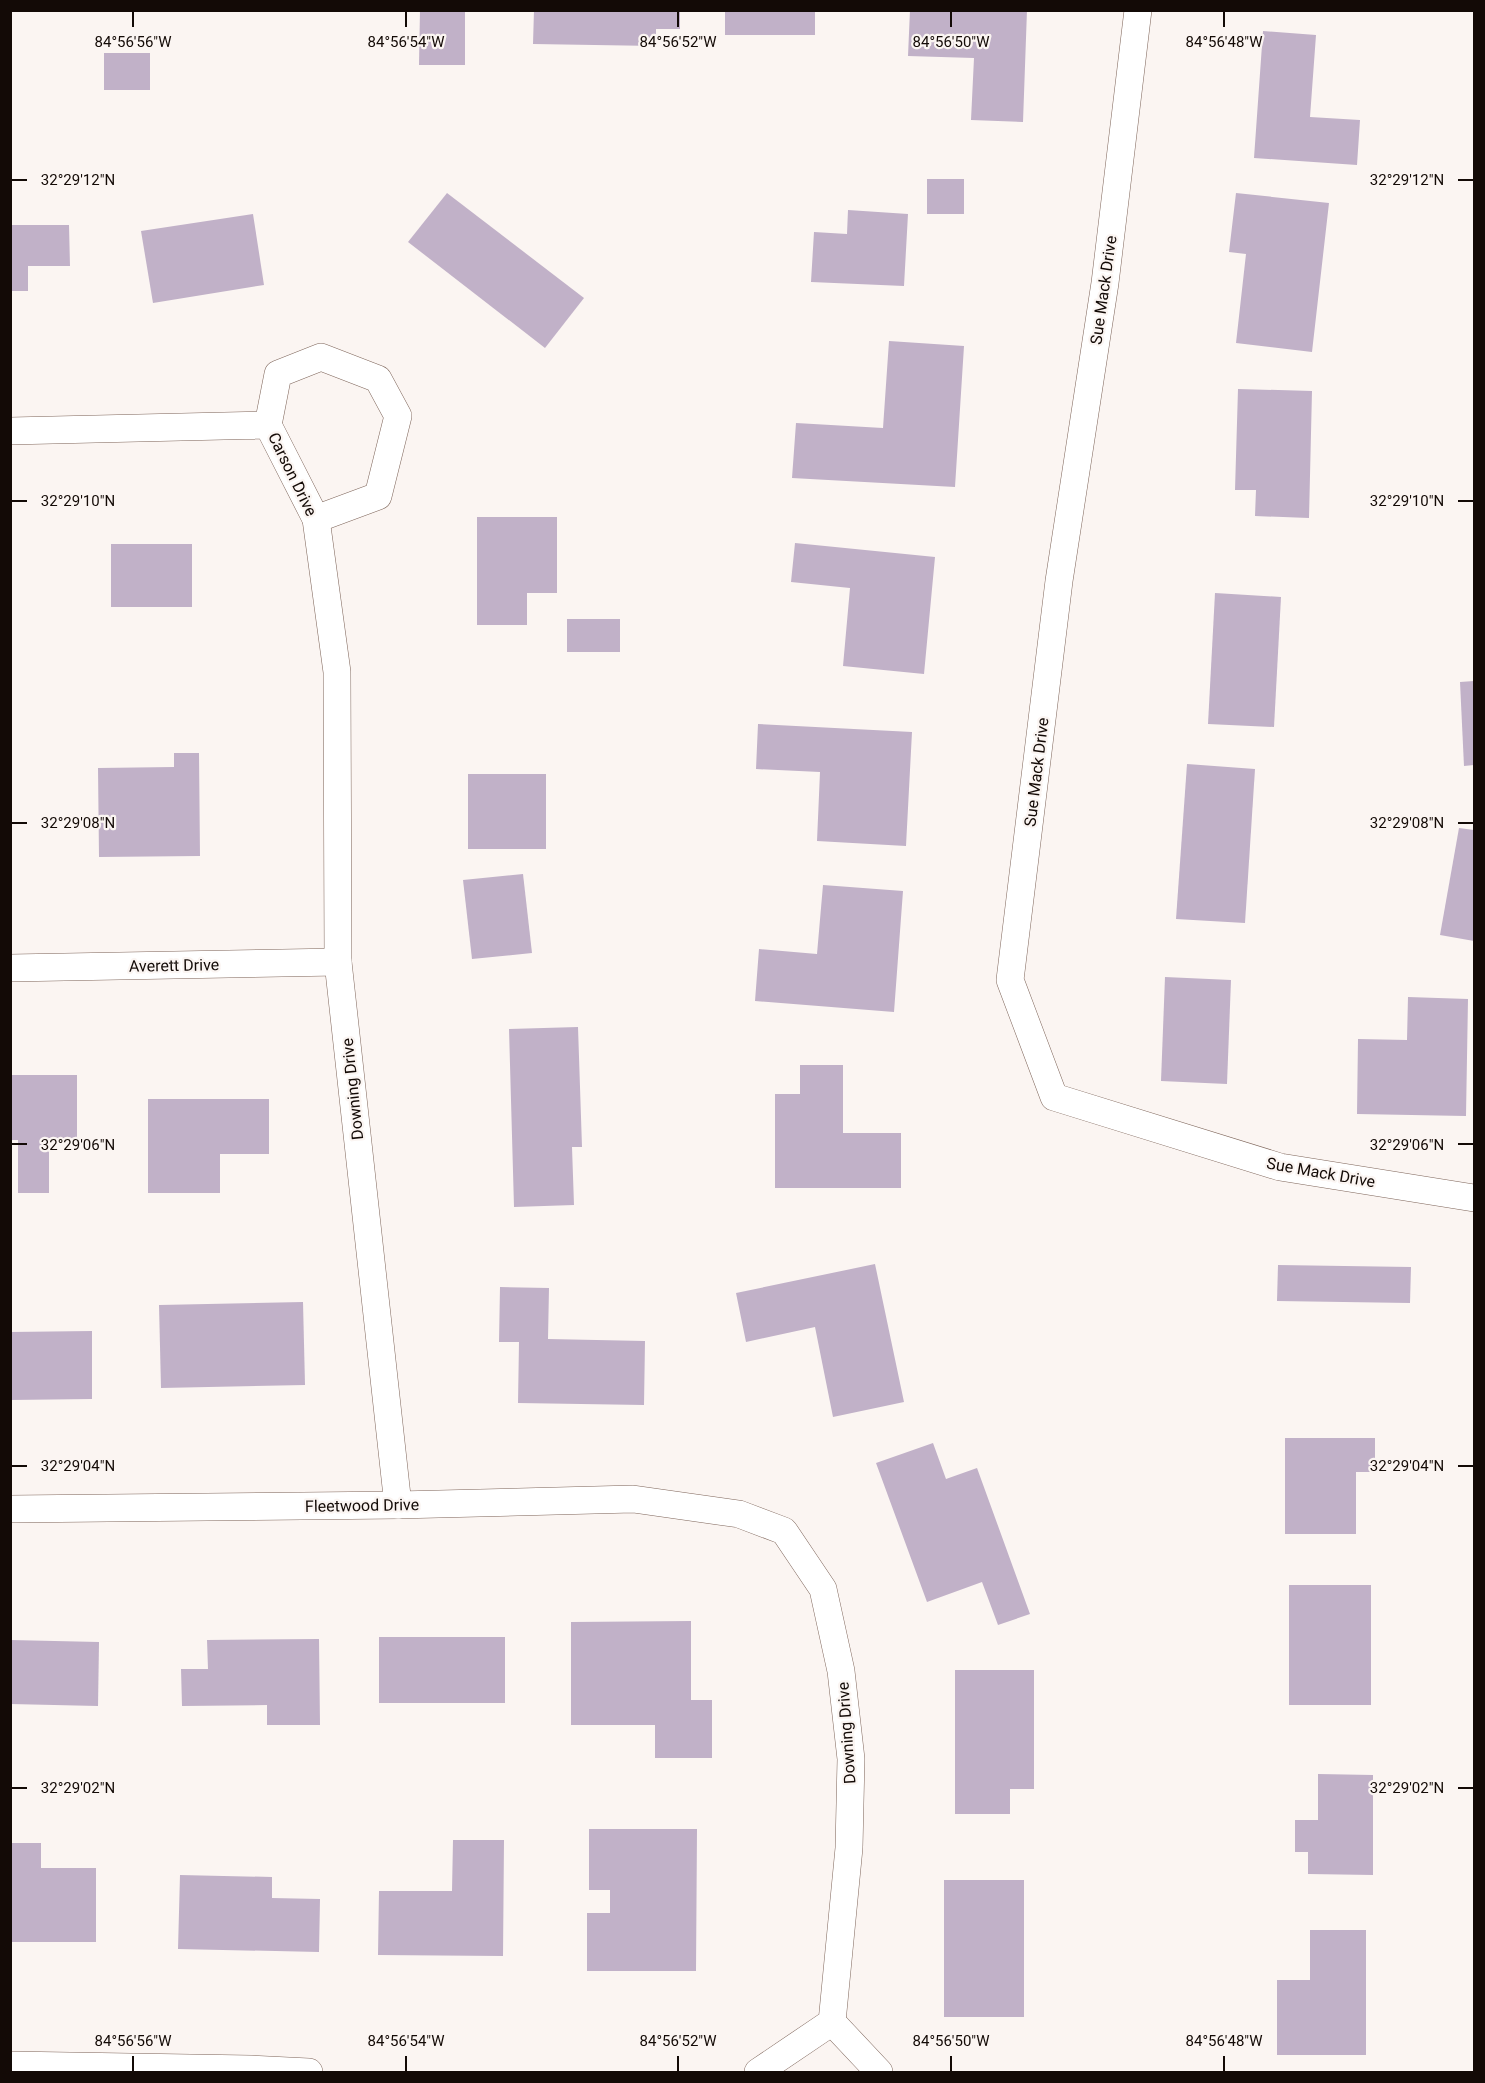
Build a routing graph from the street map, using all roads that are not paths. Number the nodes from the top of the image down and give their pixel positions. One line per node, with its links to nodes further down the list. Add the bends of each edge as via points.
1 (1138, 10): 8 (street, Sue Mack Drive, via 1105,283 1059,581 1010,980 1054,1097 1280,1167)
2 (268, 425): 3 (street, Carson Drive); 4 (street, Carson Drive); 4 (street, via 278,374 321,357 378,378 398,416 378,496)
3 (10, 431)
4 (316, 519): 5 (street, Carson Drive)
5 (337, 672): 6 (street, Downing Drive)
6 (338, 962): 7 (street, Averett Drive); 9 (street, Downing Drive)
7 (10, 968)
8 (1474, 1198)
9 (398, 1505): 10 (street, Fleetwood Drive); 11 (street, Fleetwood Drive, via 633,1499)
10 (10, 1509)
11 (713, 1510): 12 (street, Downing Drive, via 739,1514 784,1531 822,1588 841,1671 851,1759 849,1848)
12 (832, 2022): 16 (street); 17 (street)
13 (10, 2065): 14 (street)
14 (251, 2071): 15 (street)
15 (309, 2073)
16 (758, 2073)
17 (879, 2073)

